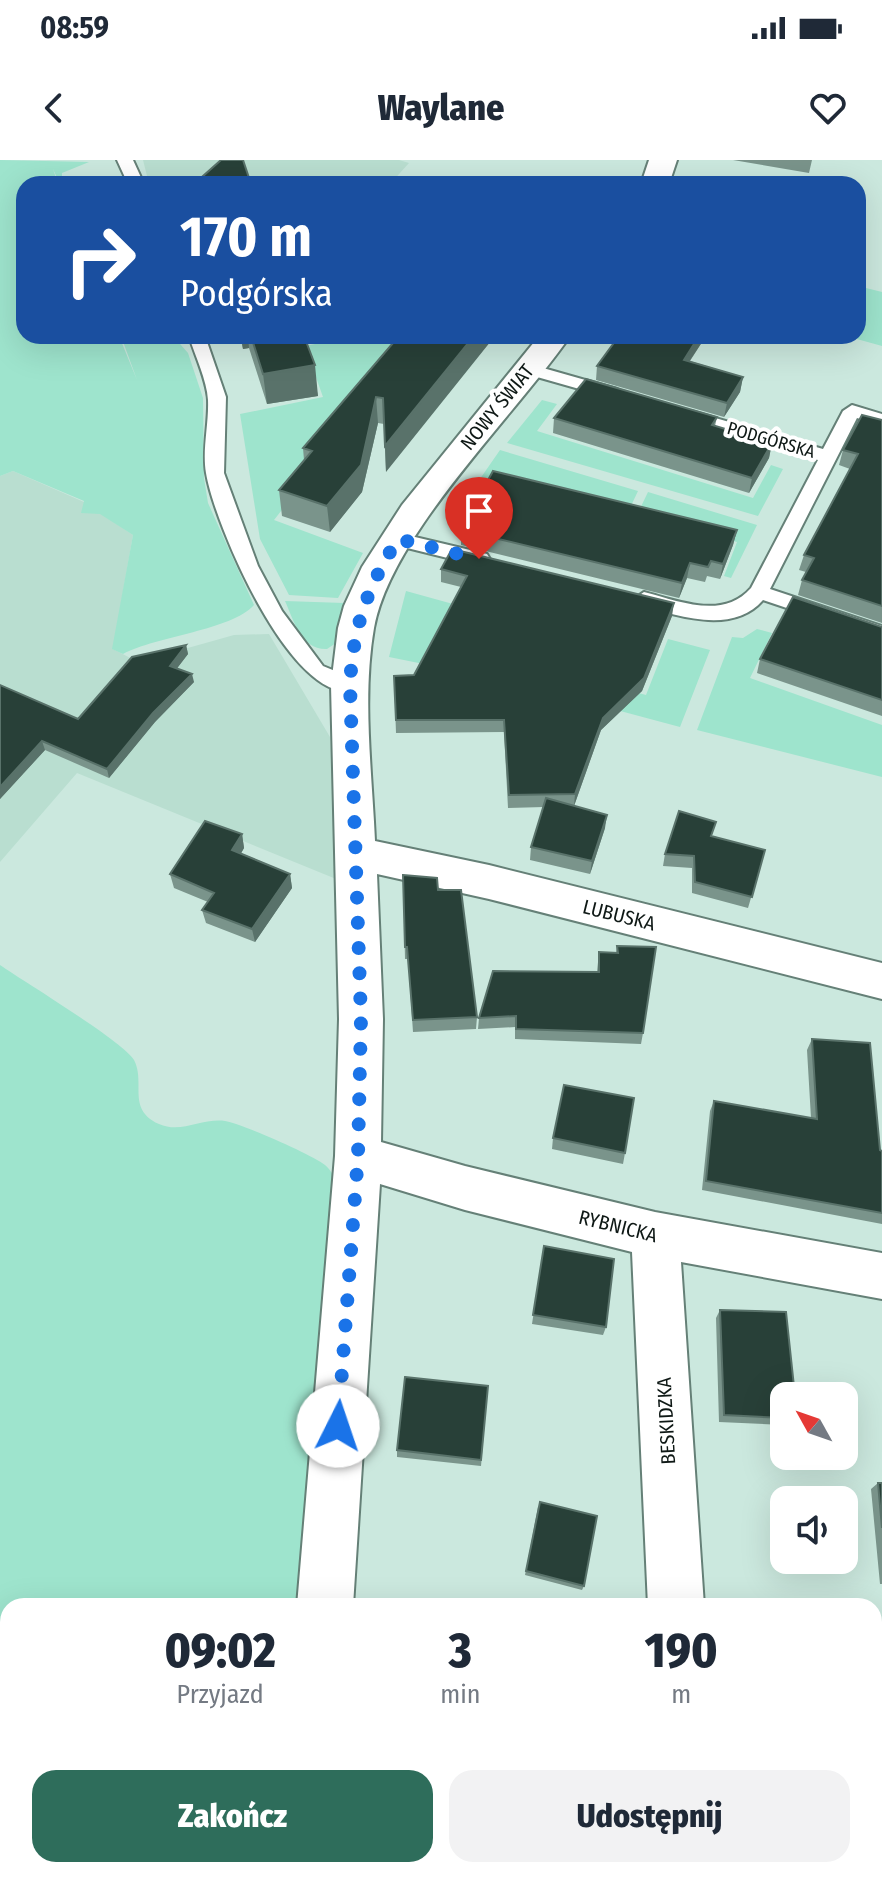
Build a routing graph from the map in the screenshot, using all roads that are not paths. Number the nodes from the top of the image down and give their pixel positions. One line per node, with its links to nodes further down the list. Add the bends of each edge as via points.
1 (200, 344): 13 (lane, via 217,397 215,473 248,566 274,615 316,671)
2 (549, 344): 3 (street, NOWY ŚWIAT)
3 (529, 369): 4 (lane); 8 (street, NOWY ŚWIAT)
4 (636, 400)
5 (665, 409): 7 (lane, PODGÓRSKA)
6 (882, 420): 7 (lane, PODGÓRSKA, via 852,411)
7 (829, 457): 10 (lane, PODGÓRSKA)
8 (398, 539): 9 (lane); 13 (street, NOWY ŚWIAT, via 362,606)
9 (494, 562)
10 (759, 592): 11 (lane, via 739,608 710,613); 12 (lane)
11 (631, 596)
12 (882, 633)
13 (350, 685): 14 (street, NOWY ŚWIAT)
14 (355, 857): 15 (street, LUBUSKA, via 489,882); 16 (street, NOWY ŚWIAT, via 361,1019)
15 (882, 981)
16 (358, 1156): 17 (street, RYBNICKA); 19 (street, NOWY ŚWIAT)
17 (655, 1235): 18 (street, RYBNICKA); 20 (street, BESKIDZKA)
18 (882, 1276)
19 (326, 1598)
20 (676, 1598)

